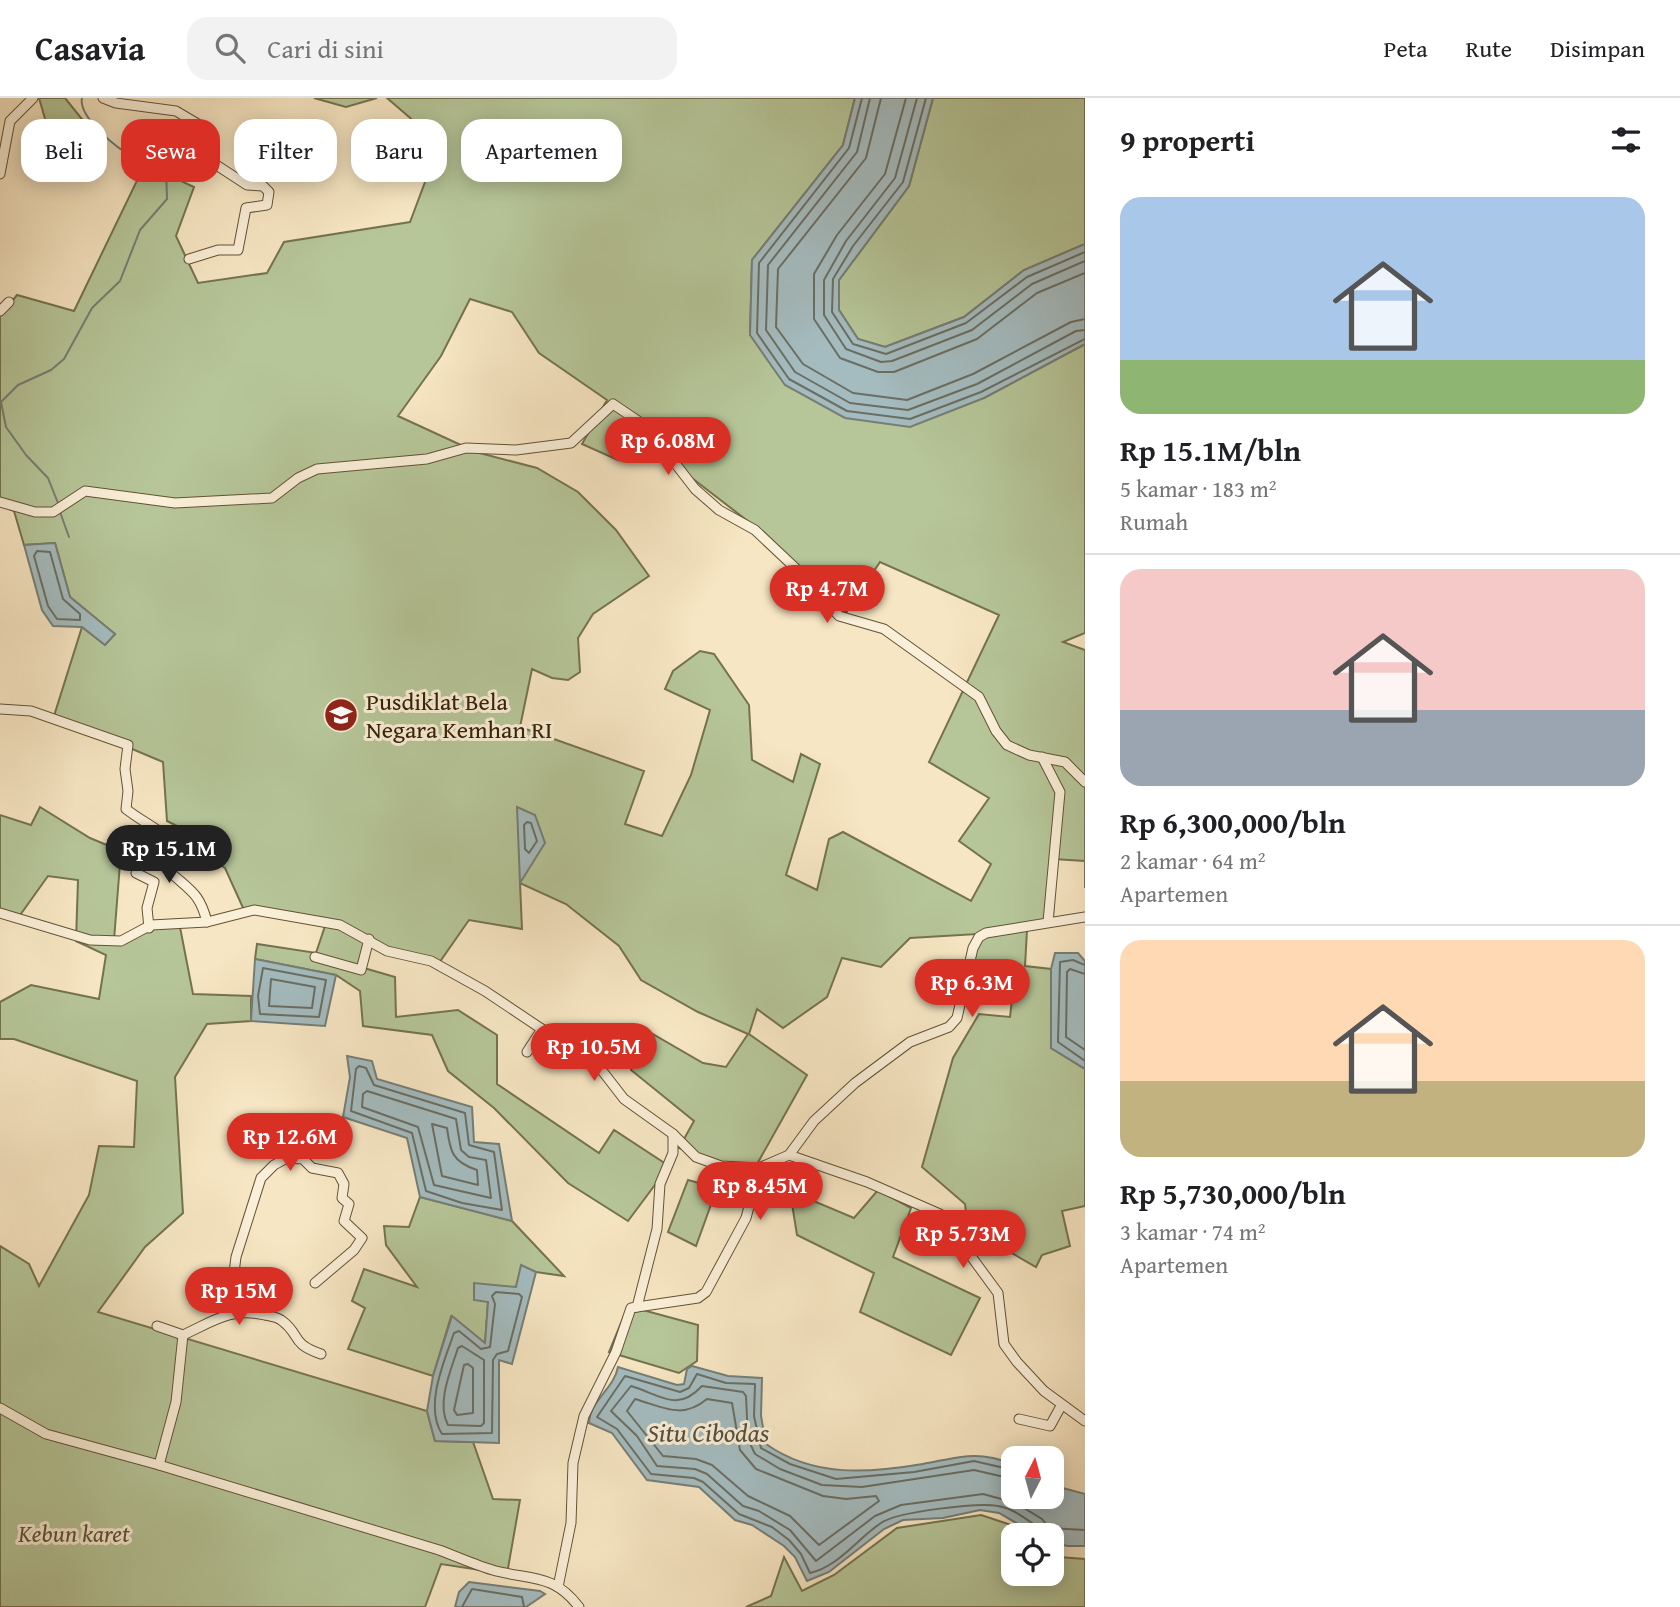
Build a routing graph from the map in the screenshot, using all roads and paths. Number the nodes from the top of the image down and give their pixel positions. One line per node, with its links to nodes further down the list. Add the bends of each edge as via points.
1 (33, 98): 3 (street, via 10,121)
2 (103, 98): 4 (street, via 176,111 203,127 201,155 247,185 263,186 269,192 267,205 246,208 238,250 218,250)
3 (0, 174)
4 (189, 259)
5 (9, 302): 6 (street)
6 (0, 310)
7 (0, 502): 9 (street, via 53,512 85,491 175,503 272,498 317,469 427,459 466,448 516,450 570,443 613,404 647,427 695,489 719,510 755,530 839,616 884,629 979,697 1007,745)
8 (0, 709): 14 (street, via 31,711 128,745 127,808 160,830 171,850 171,873 193,890)
9 (1042, 757): 10 (street, via 1065,762); 15 (street, via 1060,792)
10 (1085, 782)
11 (136, 873): 16 (street, via 154,881 147,908)
12 (0, 913): 16 (street, via 90,940 121,940)
13 (1085, 918): 15 (street)
14 (207, 922): 16 (street, via 173,921); 17 (street, via 246,911 284,913 340,925)
15 (1048, 922): 22 (street, via 979,937 957,1018 949,1027 910,1042 855,1083 814,1121)
16 (149, 928)
17 (369, 939): 18 (street, via 361,970); 19 (street, via 387,951 431,961)
18 (316, 957)
19 (542, 1029): 20 (street); 21 (street, via 600,1068 624,1099)
20 (527, 1052)
21 (673, 1134): 23 (street, via 696,1157 722,1166); 25 (street, via 673,1153 660,1184 657,1229)
22 (789, 1155): 23 (street); 30 (street, via 940,1214 998,1293 1004,1344)
23 (759, 1168): 25 (street, via 746,1218 706,1292 698,1298)
24 (315, 1283): 26 (street, via 362,1238 344,1221 349,1204 342,1198 344,1184 338,1173 312,1168 303,1159 287,1158 261,1178 236,1256)
25 (637, 1307): 35 (street, via 631,1308 616,1352 584,1416 573,1463 571,1523)
26 (229, 1312): 28 (street); 29 (street, via 280,1319 302,1347)
27 (157, 1326): 28 (street)
28 (183, 1335): 34 (street, via 176,1402)
29 (321, 1353)
30 (1061, 1406): 32 (street, via 1050,1426); 33 (street)
31 (0, 1408): 34 (street, via 46,1434)
32 (1019, 1419)
33 (1085, 1421)
34 (159, 1465): 35 (street, via 483,1567 541,1578)
35 (558, 1587): 36 (street)
36 (579, 1607)

